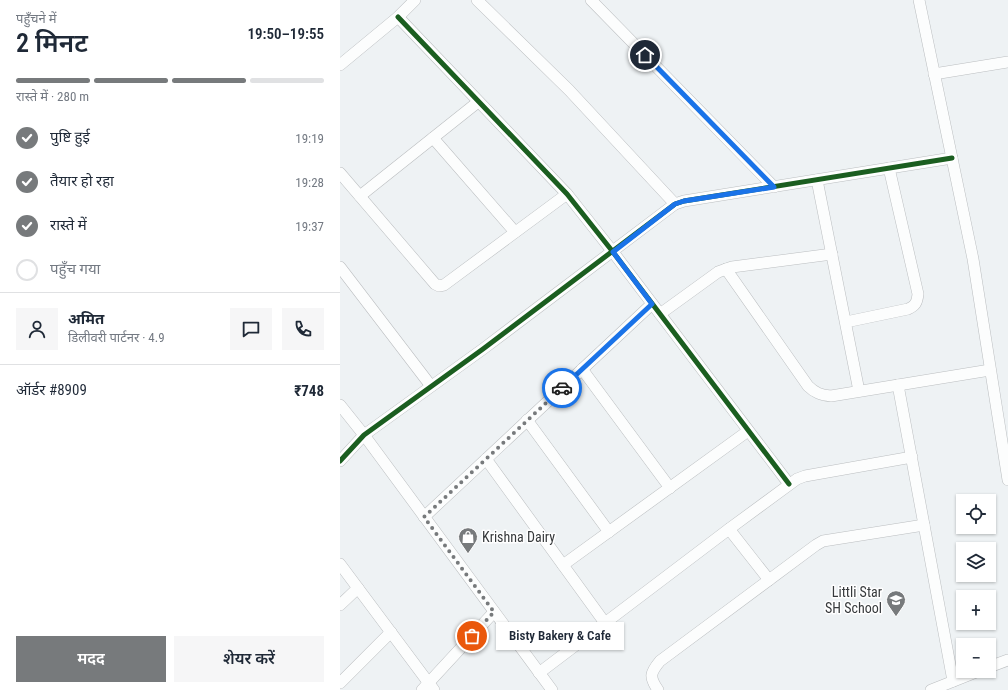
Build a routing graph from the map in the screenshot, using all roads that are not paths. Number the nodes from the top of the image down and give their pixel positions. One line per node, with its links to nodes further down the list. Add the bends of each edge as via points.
1 (415, 0): 5 (street)
2 (477, 0): 18 (street, via 569,90)
3 (590, 0): 15 (street)
4 (919, 0): 8 (street)
5 (398, 17): 7 (street); 9 (street)
6 (1008, 62): 8 (street)
7 (340, 64)
8 (934, 74): 11 (street)
9 (478, 102): 10 (street); 16 (street)
10 (433, 138): 17 (street); 19 (street)
11 (952, 158): 12 (street); 28 (street, via 973,259)
12 (889, 168): 14 (street); 26 (street, via 918,294 917,301 908,309)
13 (340, 173): 17 (street)
14 (817, 180): 15 (street); 21 (street)
15 (774, 187): 18 (street)
16 (567, 194): 19 (street); 20 (street)
17 (360, 196): 19 (street, via 439,286 444,285)
18 (675, 204): 20 (street)
19 (515, 232)
20 (613, 252): 24 (street); 30 (street)
21 (832, 254): 23 (street); 26 (street)
22 (340, 267): 30 (street)
23 (726, 269): 25 (street, via 718,272); 31 (street, via 814,392 831,396)
24 (652, 304): 25 (street); 27 (street)
25 (660, 314): 36 (street)
26 (846, 322): 31 (street)
27 (582, 369): 35 (street); 43 (street)
28 (990, 370): 29 (street); 34 (street)
29 (898, 385): 31 (street); 38 (street)
30 (431, 386): 37 (street)
31 (859, 391)
32 (340, 405): 37 (street)
33 (1008, 409): 34 (street)
34 (998, 415): 41 (street)
35 (527, 420): 39 (street); 47 (street)
36 (748, 431): 42 (street); 43 (street)
37 (364, 435): 40 (street); 44 (street)
38 (912, 457): 42 (street, via 805,476); 45 (street)
39 (486, 458): 44 (street); 49 (street)
40 (340, 461)
41 (1008, 480)
42 (788, 484): 46 (street)
43 (670, 488): 47 (street)
44 (424, 517): 53 (street)
45 (924, 525): 50 (street, via 816,544); 60 (street)
46 (729, 529): 50 (street); 54 (street)
47 (609, 532): 49 (street)
48 (340, 564): 51 (street)
49 (563, 565): 54 (street)
50 (769, 580): 64 (street, via 660,661 652,675)
51 (358, 588): 52 (street); 55 (street)
52 (340, 605)
53 (494, 612): 58 (street); 62 (street)
54 (605, 623): 58 (street)
55 (391, 632): 61 (street); 62 (street)
56 (1008, 660): 57 (street)
57 (996, 664)
58 (539, 673): 63 (street)
59 (961, 678): 60 (street)
60 (953, 681): 65 (street)
61 (340, 683)
62 (428, 688)
63 (552, 690)
64 (658, 690)
65 (931, 690)

